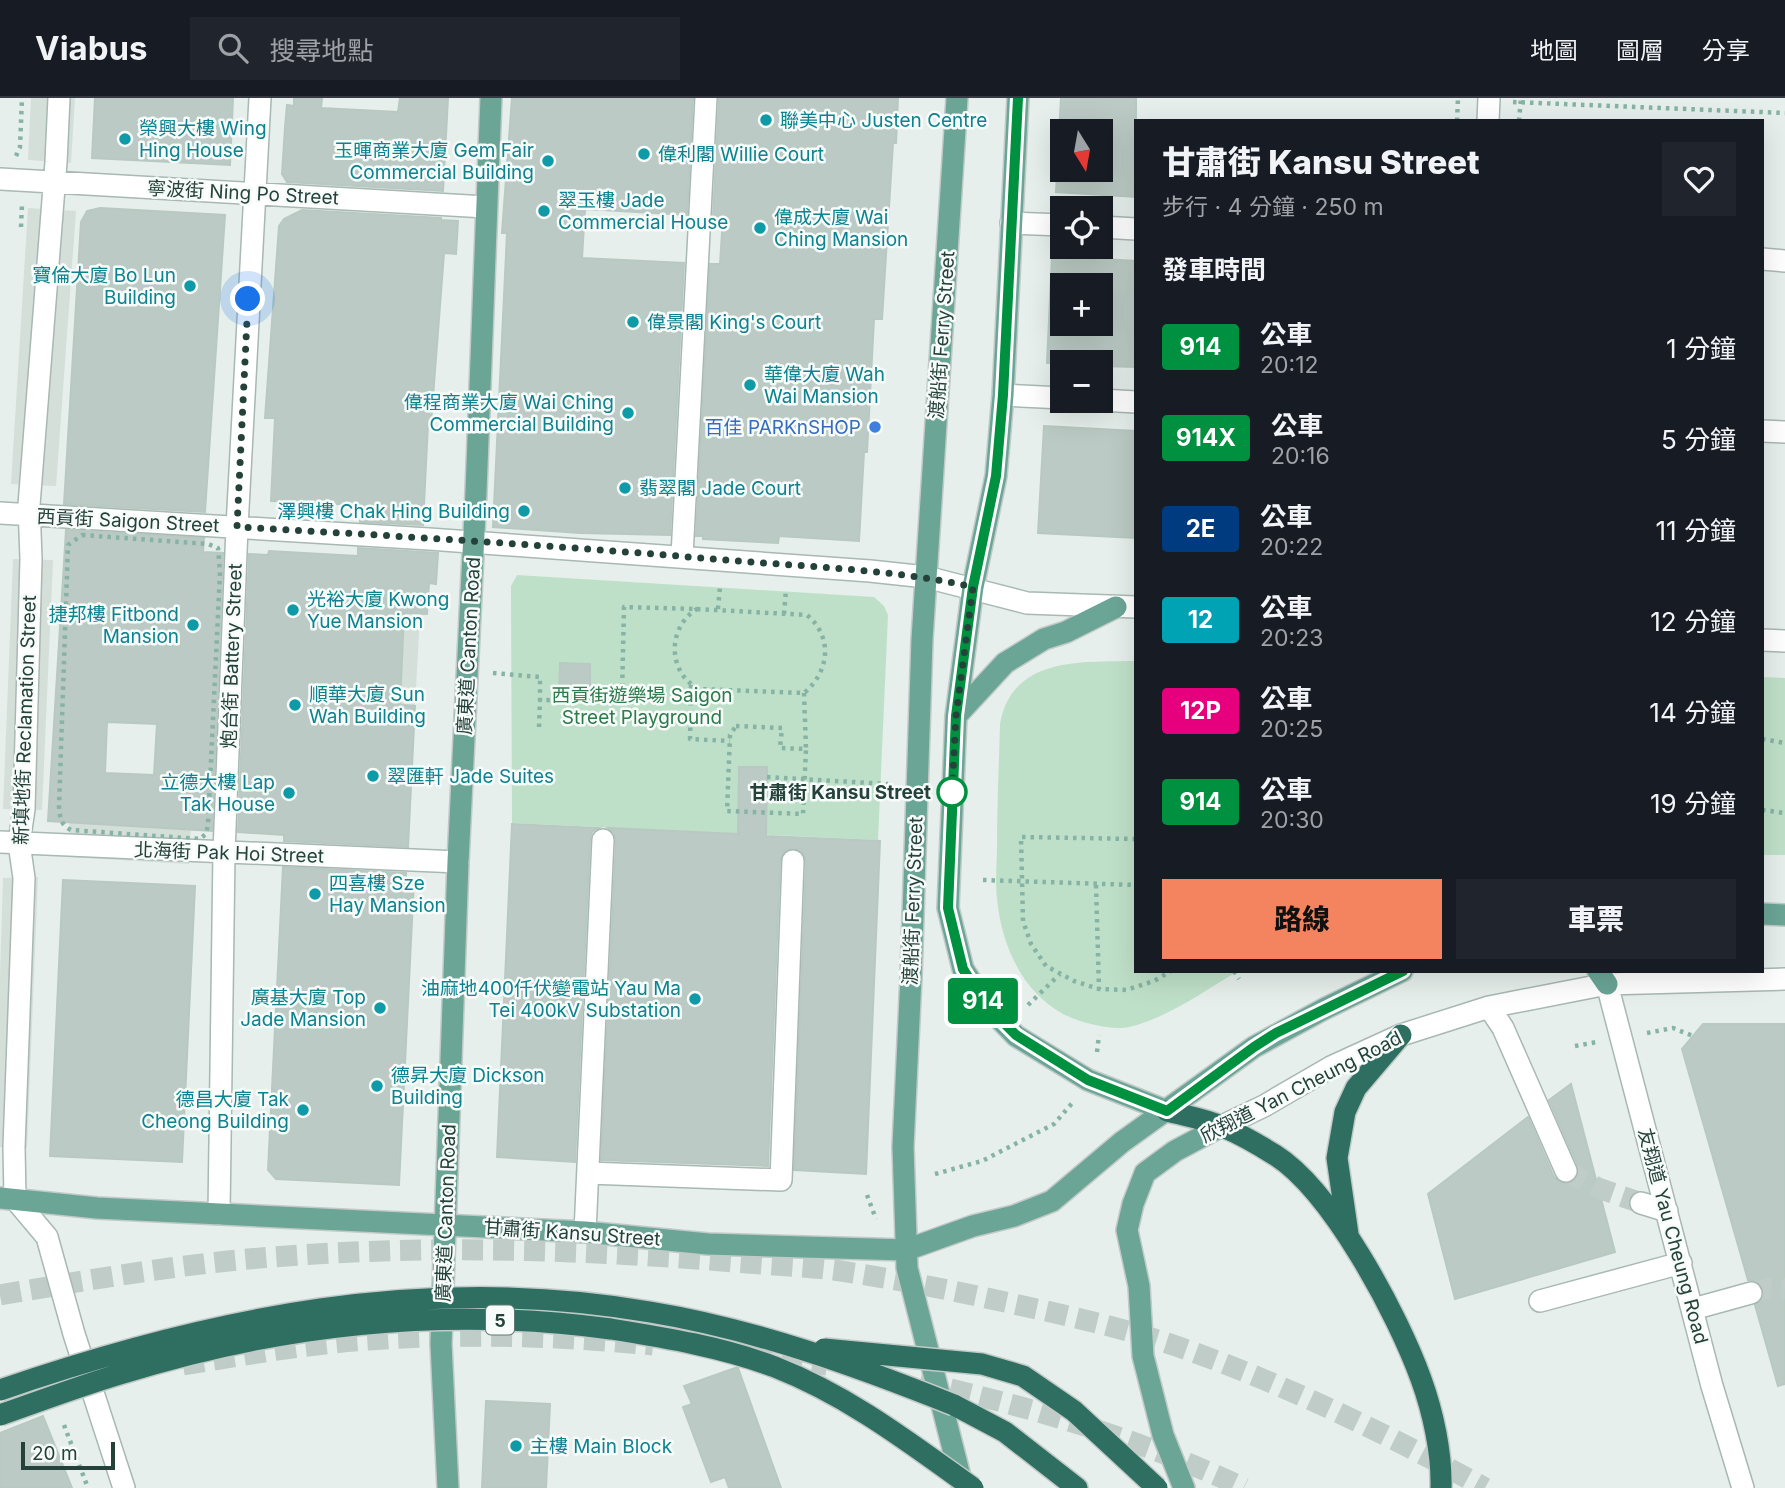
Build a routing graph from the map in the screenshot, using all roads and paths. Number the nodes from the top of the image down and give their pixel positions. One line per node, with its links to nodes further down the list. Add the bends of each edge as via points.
1 (22, 98): 14 (path, via 20,147)
2 (59, 98): 15 (street, 新填地街 Reclamation Street)
3 (260, 98): 16 (street, 炮台街 Battery Street)
4 (491, 98): 17 (main road, 廣東道 Canton Road)
5 (706, 98): 34 (street)
6 (957, 98): 35 (main road, 渡船街 Ferry Street)
7 (1018, 98): 18 (main road, 渡船街 Ferry Street)
8 (1457, 98): 10 (path); 12 (path)
9 (1521, 100): 10 (path); 11 (path); 13 (path)
10 (1489, 106)
11 (1785, 113)
12 (1457, 119)
13 (1519, 119)
14 (5, 171): 15 (street, 寧波街 Ning Po Street)
15 (54, 182): 16 (street, 寧波街 Ning Po Street); 31 (street, 新填地街 Reclamation Street)
16 (254, 195): 17 (street, 寧波街 Ning Po Street); 32 (street, 炮台街 Battery Street)
17 (486, 207): 33 (main road, 廣東道 Canton Road)
18 (1011, 223): 19 (street); 24 (main road, 渡船街 Ferry Street)
19 (1050, 225)
20 (1113, 228): 21 (street)
21 (1134, 229)
22 (1764, 259): 23 (street)
23 (1785, 261)
24 (1003, 395): 25 (street); 38 (main road, 渡船街 Ferry Street, via 996,476)
25 (1050, 397)
26 (1113, 401): 27 (street)
27 (1134, 402)
28 (1764, 431): 29 (street)
29 (1785, 432)
30 (0, 513): 31 (street, 西貢街 Saigon Street)
31 (29, 515): 32 (street, 西貢街 Saigon Street); 67 (street, 新填地街 Reclamation Street, via 24,809)
32 (237, 527): 33 (street, 西貢街 Saigon Street); 68 (street, 炮台街 Battery Street)
33 (474, 542): 34 (street, 西貢街 Saigon Street); 70 (main road, 廣東道 Canton Road)
34 (682, 556): 35 (street, 西貢街 Saigon Street)
35 (926, 577): 38 (street, 西貢街 Saigon Street); 107 (main road, 渡船街 Ferry Street, via 903,1147)
36 (720, 578): 41 (path)
37 (785, 583): 42 (path)
38 (973, 587): 39 (street, 西貢街 Saigon Street, via 1027,603); 51 (main road, 渡船街 Ferry Street)
39 (1126, 607): 51 (main road, via 1044,639 1005,663)
40 (697, 608): 41 (path); 46 (path, via 680,624 674,659); 47 (path, via 624,607)
41 (718, 609): 42 (path)
42 (784, 614): 48 (path, via 807,615 823,636 824,664 815,684)
43 (1764, 640): 44 (street)
44 (1785, 641)
45 (490, 673): 50 (path, via 540,677)
46 (691, 685): 48 (path, via 699,690); 49 (path)
47 (621, 689): 49 (path); 50 (path, via 622,695 600,701)
48 (804, 693): 56 (path)
49 (690, 699): 54 (path, via 690,739)
50 (540, 701): 52 (path)
51 (956, 716): 93 (main road, 渡船街 Ferry Street, via 948,908 963,969 986,1005 1016,1035 1088,1080)
52 (539, 727)
53 (1764, 739): 55 (path)
54 (730, 741): 56 (path, via 736,726 782,728 780,748); 57 (path)
55 (1785, 743)
56 (806, 749): 60 (path)
57 (729, 776): 58 (path); 60 (path, via 727,811 803,814)
58 (739, 777)
59 (767, 777): 60 (path)
60 (804, 780): 61 (path)
61 (888, 783)
62 (1764, 810): 63 (path)
63 (1785, 813)
64 (1134, 838): 72 (path, via 1021,837)
65 (200, 839): 65 (path, via 71,830 60,820 68,545 82,535 218,548 208,825)
66 (603, 841): 96 (street)
67 (9, 843): 68 (street, 北海街 Pak Hoi Street); 99 (street, 新填地街 Reclamation Street, via 24,878)
68 (224, 852): 70 (street, 北海街 Pak Hoi Street); 102 (street, 炮台街 Battery Street)
69 (793, 860): 96 (street, via 781,1180)
70 (458, 862): 104 (main road, 廣東道 Canton Road)
71 (983, 880): 72 (path)
72 (1022, 880): 73 (path); 80 (path, via 1023,921 1031,944 1046,966)
73 (1096, 885): 74 (path); 84 (path)
74 (1134, 885)
75 (1764, 914): 76 (main road)
76 (1785, 915)
77 (1168, 973): 84 (path, via 1126,990)
78 (1235, 973): 82 (path)
79 (1398, 973): 93 (main road, via 1276,1033)
80 (1060, 974): 84 (path); 85 (path)
81 (1602, 977): 83 (street, 欣翔道 Yan Cheung Road); 86 (street, 欣翔道 Yan Cheung Road); 101 (street, 友翔道 Yau Cheung Road)
82 (1239, 979)
83 (1785, 979)
84 (1099, 989)
85 (1028, 1005)
86 (1489, 1007): 89 (street, 欣翔道 Yan Cheung Road); 95 (street, via 1503,1028)
87 (1673, 1028): 90 (path)
88 (1098, 1035): 91 (path)
89 (1401, 1035): 94 (street, 欣翔道 Yan Cheung Road); 106 (highway, via 1356,1088 1345,1112 1337,1158)
90 (1693, 1036)
91 (1097, 1052)
92 (1077, 1098): 97 (path, via 1054,1124 982,1161)
93 (1167, 1111): 94 (highway); 107 (main road, 甘肅街 Kansu Street, via 1052,1201)
94 (1222, 1126): 106 (highway, via 1276,1155 1307,1182); 123 (main road, 欣翔道 Yan Cheung Road, via 1146,1173 1127,1230 1139,1286 1143,1356 1163,1435)
95 (1566, 1171)
96 (588, 1173): 105 (street)
97 (935, 1174)
98 (867, 1195): 103 (path)
99 (8, 1199): 102 (main road, 甘肅街 Kansu Street); 117 (street, via 47,1237)
100 (1641, 1203): 101 (street)
101 (1667, 1211): 108 (street, 友翔道 Yau Cheung Road)
102 (219, 1214): 104 (main road, 甘肅街 Kansu Street)
103 (876, 1219)
104 (446, 1224): 105 (main road, 甘肅街 Kansu Street); 118 (main road, 廣東道 Canton Road, via 441,1344)
105 (585, 1232): 107 (main road, 甘肅街 Kansu Street, via 708,1244)
106 (1348, 1236): 124 (highway, via 1403,1335 1422,1380 1435,1430)
107 (906, 1250): 119 (main road, 渡船街 Ferry Street)
108 (1681, 1264): 110 (street); 111 (street, 友翔道 Yau Cheung Road)
109 (1751, 1293): 111 (street)
110 (1540, 1301)
111 (1693, 1310): 125 (street, 友翔道 Yau Cheung Road)
112 (783, 1345): 113 (highway, 5, bridge, via 649,1311 541,1300 418,1297 289,1312 224,1325 113,1353); 121 (highway, 5, bridge, via 954,1405 1005,1433); 122 (highway, bridge, via 982,1364 1023,1376 1074,1411)
113 (0, 1390)
114 (0, 1415): 120 (highway, 5, bridge, via 166,1360 294,1333 419,1318 568,1323 699,1344 777,1368 873,1417)
115 (64, 1426): 116 (path)
116 (88, 1488)
117 (124, 1488)
118 (448, 1488)
119 (963, 1488)
120 (973, 1488)
121 (1077, 1488)
122 (1157, 1488)
123 (1184, 1488)
124 (1441, 1488)
125 (1743, 1488)

